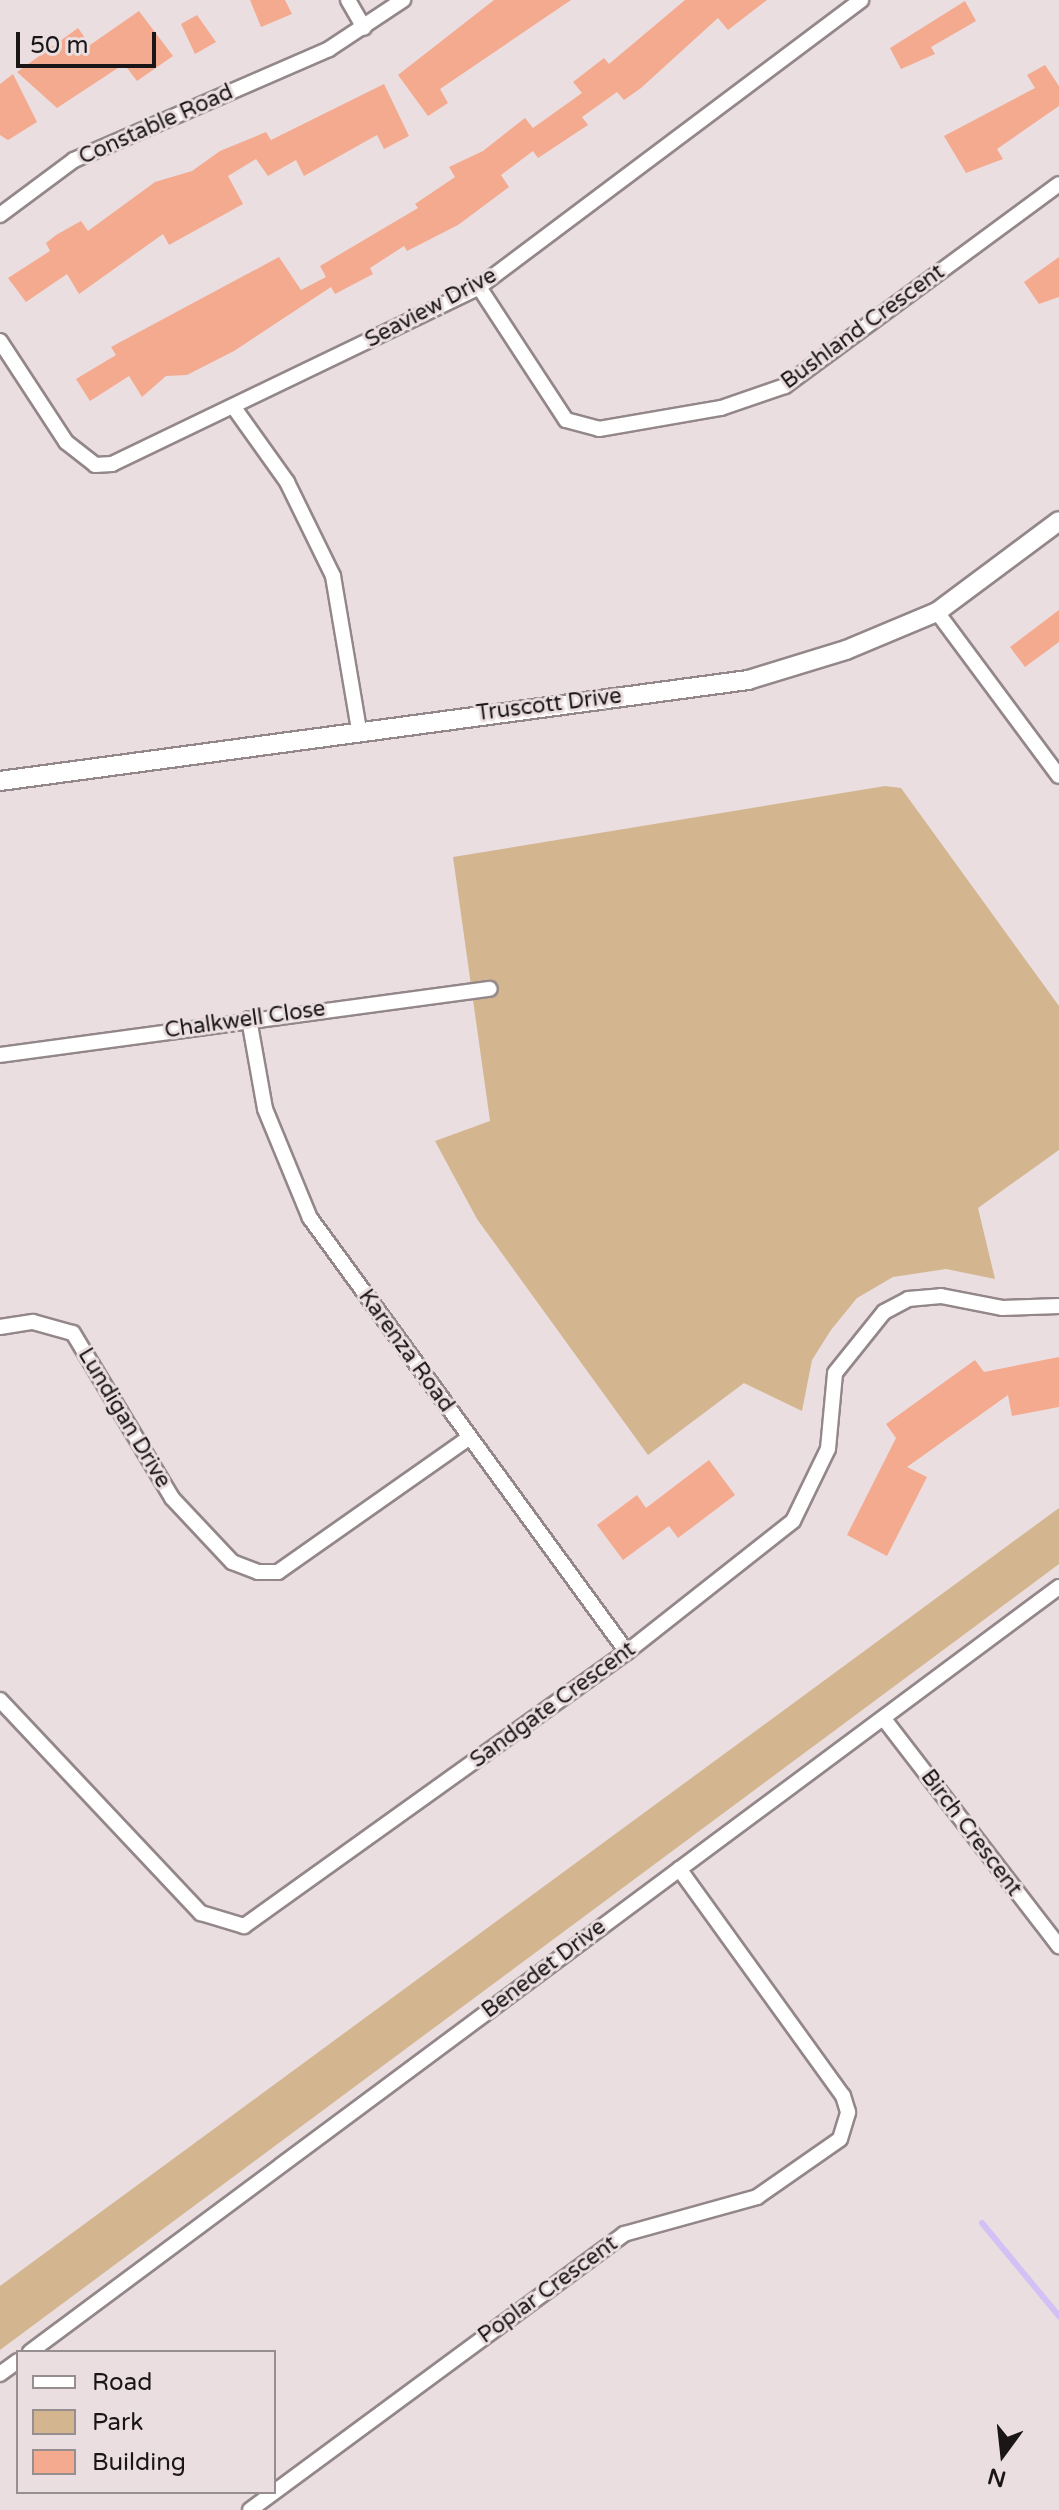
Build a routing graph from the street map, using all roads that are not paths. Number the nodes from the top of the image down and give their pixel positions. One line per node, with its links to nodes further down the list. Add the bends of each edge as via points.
1 (348, 0): 4 (street)
2 (403, 0): 4 (street, Constable Road)
3 (861, 0): 7 (street, Seaview Drive)
4 (364, 28): 6 (street, Constable Road, via 329,49 74,160)
5 (1059, 184): 7 (street, Bushland Crescent, via 785,386 721,408 599,429 566,420)
6 (0, 215)
7 (479, 287): 9 (street, Seaview Drive)
8 (0, 341): 9 (street, Seaview Drive, via 66,442 95,465 112,464)
9 (235, 409): 12 (street, via 287,482 333,576)
10 (1059, 521): 11 (street, Truscott Drive)
11 (937, 612): 12 (street, Truscott Drive, via 846,650 748,680); 13 (street)
12 (359, 729): 14 (street, Truscott Drive)
13 (1059, 776)
14 (0, 781)
15 (490, 989): 16 (street, Chalkwell Close)
16 (249, 1019): 17 (street, Chalkwell Close); 20 (street, Karenza Road, via 265,1109 291,1183)
17 (0, 1055)
18 (1059, 1306): 22 (street, Sandgate Crescent, via 1002,1308 941,1296 908,1299 884,1312 835,1373 828,1449 793,1521)
19 (0, 1327): 20 (street, Lundigan Drive, via 33,1322 73,1333 172,1498 232,1562 258,1572 278,1572)
20 (469, 1438): 22 (street, Karenza Road)
21 (1059, 1587): 24 (street, Benedet Drive)
22 (627, 1652): 23 (street, Sandgate Crescent, via 244,1926 201,1913)
23 (0, 1700)
24 (884, 1719): 25 (street, Benedet Drive); 26 (street, Birch Crescent)
25 (679, 1869): 27 (street, Benedet Drive); 28 (street, Poplar Crescent, via 843,2096 848,2112 840,2139 757,2197 624,2234)
26 (1059, 1946)
27 (33, 2350)
28 (276, 2491)
29 (272, 2494): 30 (street, Poplar Crescent)
30 (250, 2510)

